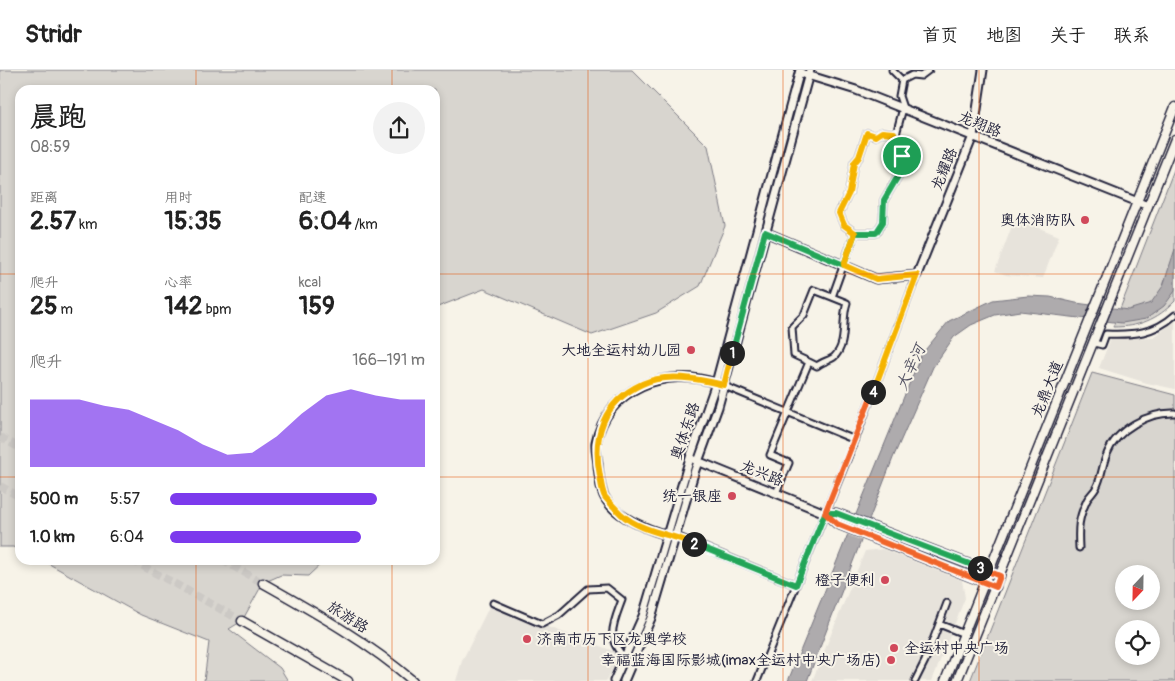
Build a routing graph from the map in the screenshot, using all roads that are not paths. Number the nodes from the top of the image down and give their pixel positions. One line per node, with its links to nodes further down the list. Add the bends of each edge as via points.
1 (892, 70): 6 (street)
2 (929, 70): 6 (street, via 921,76 912,75)
3 (983, 70): 10 (street, 龙耀路)
4 (799, 72): 5 (street, 龙翔路); 22 (street, 奥体东路)
5 (809, 73): 8 (street, 龙翔路); 14 (street)
6 (902, 80): 8 (street, via 899,96)
7 (1175, 107): 12 (main road, 龙鼎大道)
8 (903, 108): 9 (street); 10 (street, 龙翔路)
9 (894, 133): 15 (street, via 894,142 904,166 884,200 883,222 876,233); 15 (street, via 882,132 876,136 867,133 854,163 849,193 839,213 844,225)
10 (973, 136): 12 (street, 龙翔路); 17 (street, 龙耀路)
11 (1175, 139): 13 (main road, 龙鼎大道)
12 (1136, 202): 13 (street, 龙翔路); 33 (main road, 龙鼎大道)
13 (1148, 206): 20 (main road, 龙鼎大道)
14 (765, 232): 16 (street); 23 (street)
15 (855, 233): 16 (street)
16 (844, 265): 17 (street, via 876,279); 18 (street)
17 (917, 275): 25 (street)
18 (832, 297): 21 (street, via 847,303 840,344 834,357 817,366); 21 (street, via 814,290 804,315 792,327 794,356)
19 (1175, 315): 20 (street, via 1164,325 1145,333 1106,334 1102,345)
20 (1094, 343): 34 (main road, 龙鼎大道)
21 (809, 362): 28 (street, via 770,455 789,463)
22 (716, 383): 23 (street); 26 (street, 奥体东路); 30 (street, via 670,378 643,383 620,398 606,416 596,444 604,496 623,516 646,529)
23 (724, 385): 25 (street); 27 (street)
24 (1175, 413): 32 (street, via 1167,412 1142,420 1119,433 1107,454 1096,488 1078,520)
25 (855, 440): 29 (street)
26 (690, 458): 27 (street, 龙兴路); 30 (street, 奥体东路)
27 (699, 462): 28 (street, 龙兴路); 31 (street)
28 (776, 493): 29 (street, 龙兴路)
29 (825, 513): 33 (street, 龙兴路, via 840,515); 35 (street, 龙兴路, via 837,524); 37 (street)
30 (667, 535): 31 (street); 44 (street, 奥体东路, via 643,616)
31 (676, 536): 37 (street); 48 (street, via 644,638)
32 (1079, 548)
33 (988, 571): 34 (street, 龙兴路); 35 (main road, 龙鼎大道)
34 (1000, 576): 38 (main road, 龙鼎大道)
35 (984, 582): 38 (street, 龙兴路); 43 (main road, 龙鼎大道)
36 (264, 583): 46 (main road, 旅游路, via 340,627 389,660)
37 (796, 585): 49 (street)
38 (996, 587): 52 (main road, 龙鼎大道)
39 (947, 603): 42 (street)
40 (493, 604): 44 (street, via 542,624 559,615 588,589 607,588 622,600 612,631 616,650)
41 (242, 621): 45 (main road)
42 (939, 624): 43 (street); 50 (street)
43 (964, 634): 51 (main road, 龙鼎大道)
44 (626, 658): 47 (street, 奥体东路)
45 (348, 681)
46 (413, 681)
47 (614, 681)
48 (624, 681)
49 (757, 681)
50 (915, 681)
51 (945, 681)
52 (957, 681)

